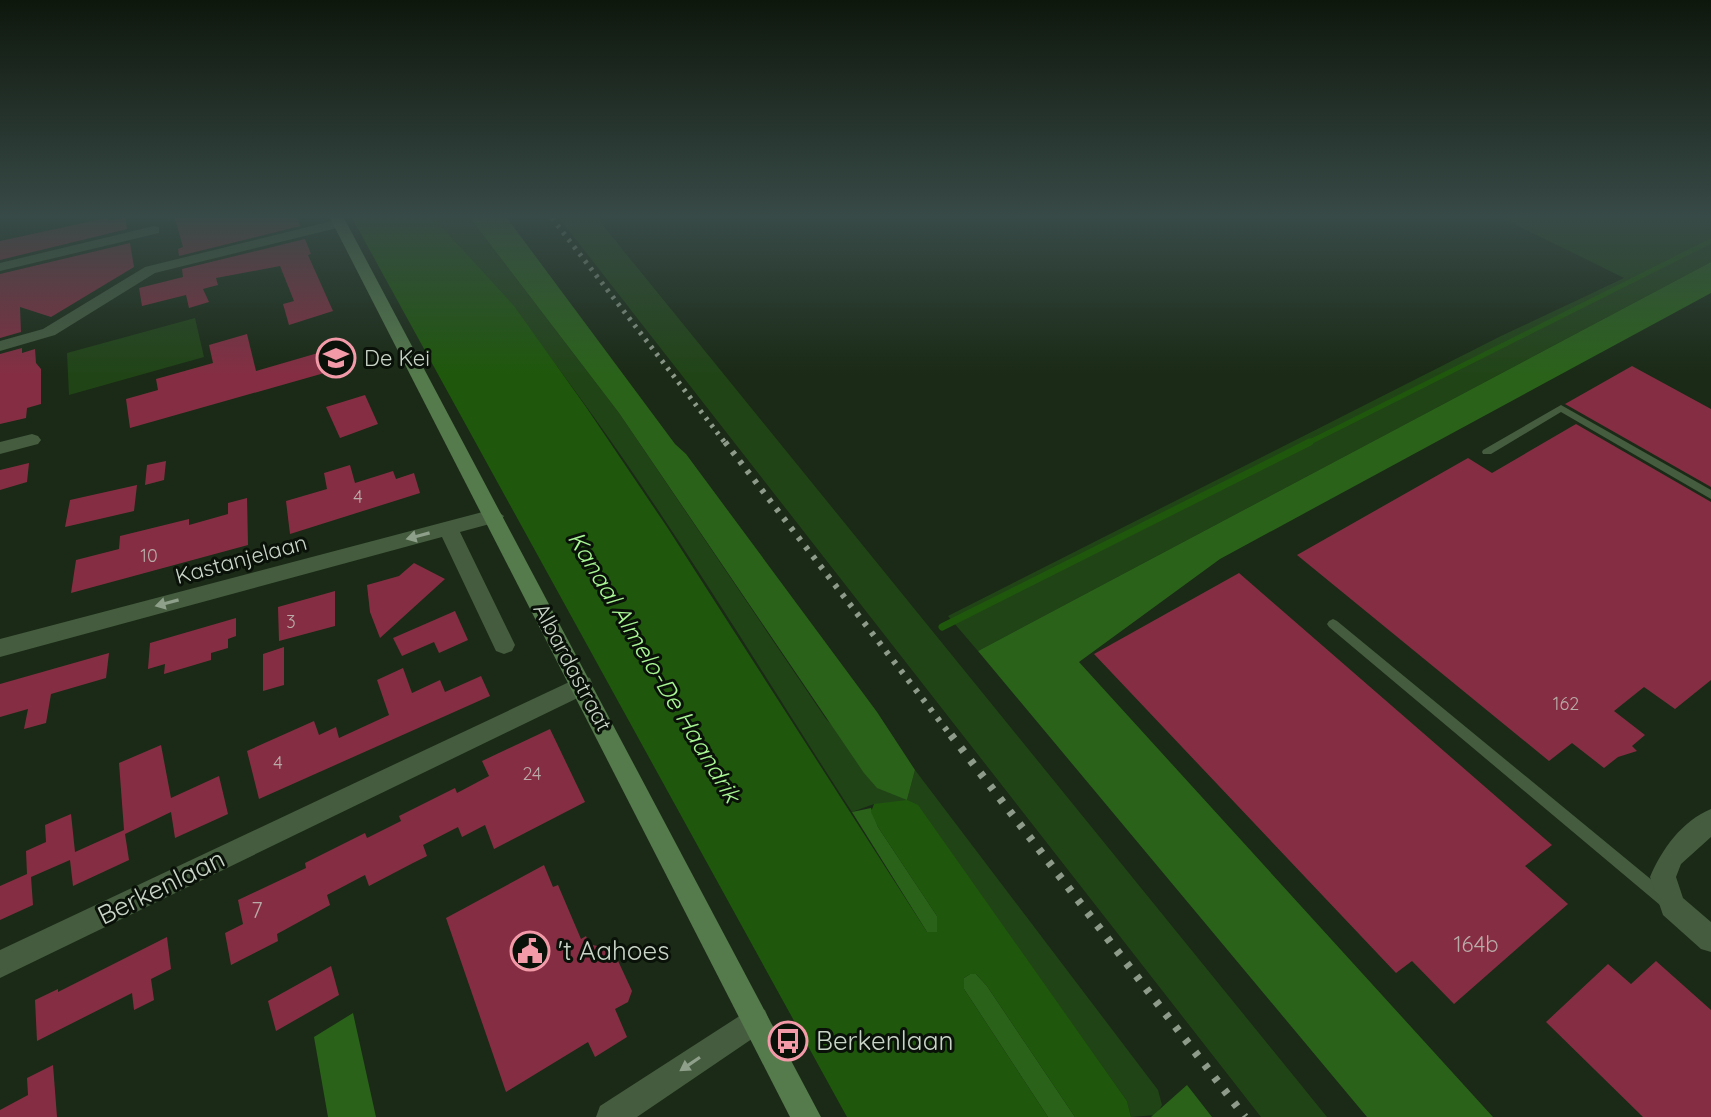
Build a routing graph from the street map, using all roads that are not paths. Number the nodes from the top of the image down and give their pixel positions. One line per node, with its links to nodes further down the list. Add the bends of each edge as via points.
1 (124, 270): 3 (street, via 49,332)
2 (364, 270): 8 (street, Albardastraat)
3 (0, 346)
4 (32, 440): 5 (street)
5 (0, 448)
6 (1487, 452): 7 (lane, via 1561,408)
7 (1711, 495)
8 (494, 516): 9 (street, Kastanjelaan); 13 (street, Albardastraat)
9 (448, 528): 11 (street); 12 (street, Kastanjelaan, one-way to 12)
10 (1333, 624): 15 (lane)
11 (504, 645)
12 (0, 648)
13 (582, 685): 17 (street, Berkenlaan); 18 (street, Albardastraat)
14 (1711, 821): 15 (street, via 1672,856 1663,877)
15 (1672, 906): 16 (street)
16 (1711, 939)
17 (0, 964)
18 (755, 1020): 19 (street, one-way to 19); 20 (street, Albardastraat)
19 (611, 1117)
20 (806, 1117)

